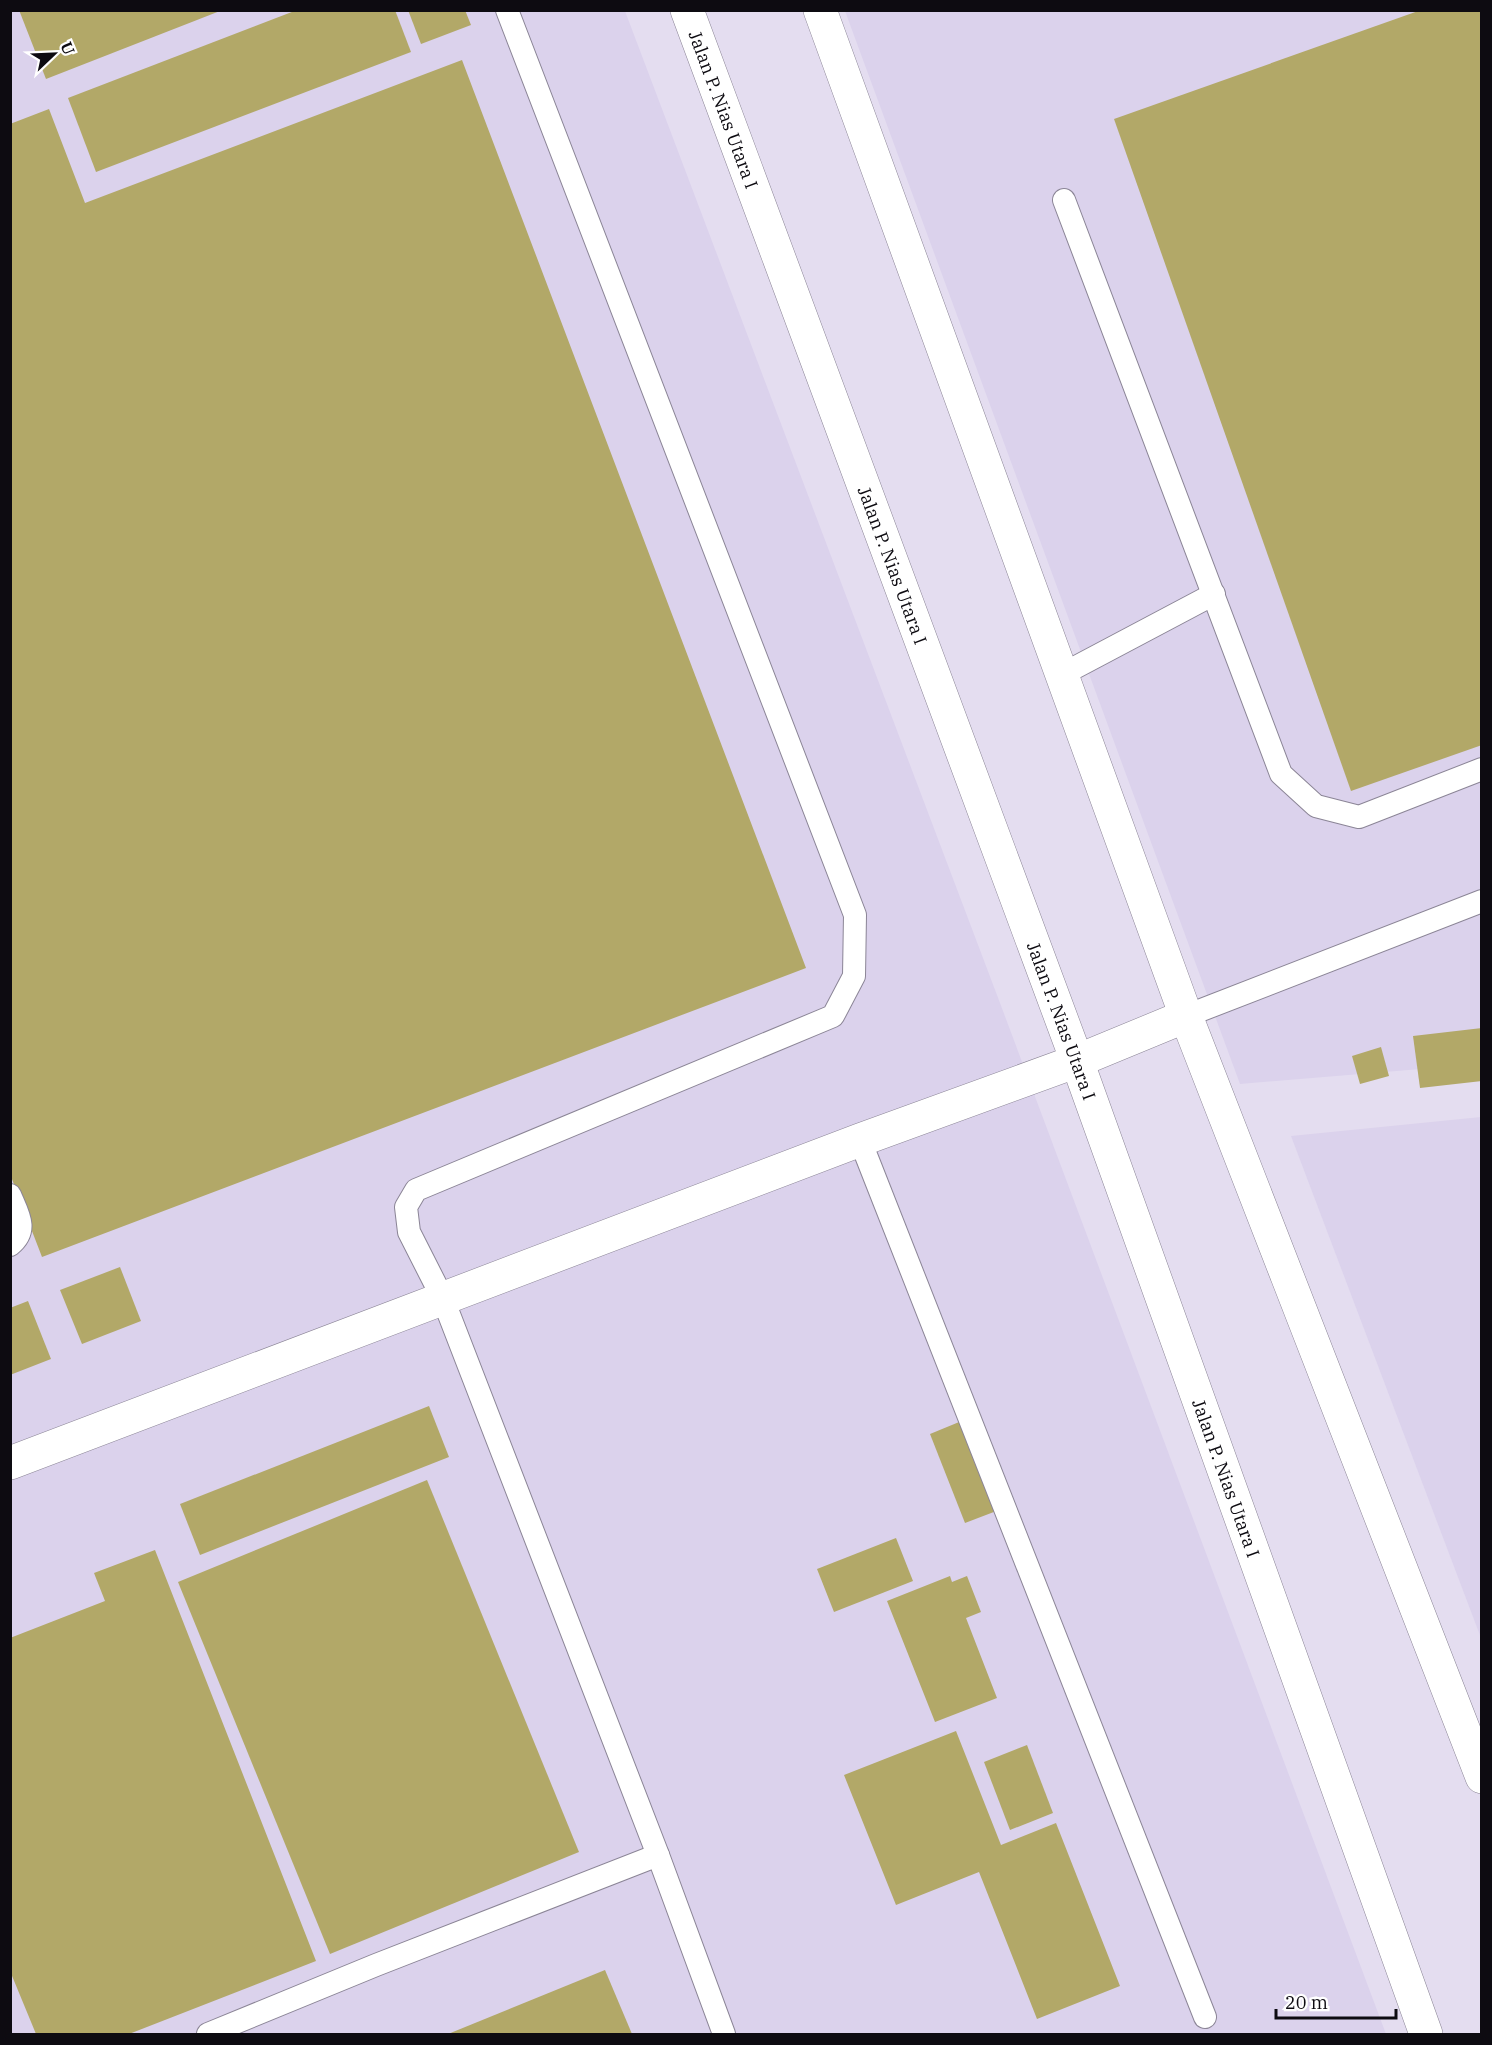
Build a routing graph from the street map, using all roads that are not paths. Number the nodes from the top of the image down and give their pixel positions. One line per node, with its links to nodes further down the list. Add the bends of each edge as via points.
1 (507, 10): 14 (lane, via 855,915 854,976 833,1016 416,1190 406,1207 409,1232)
2 (687, 10): 10 (street, Jalan P. Nias Utara I)
3 (820, 10): 6 (street)
4 (1064, 200): 5 (lane)
5 (1214, 594): 6 (lane); 7 (lane, via 1281,774 1316,806 1359,817)
6 (1061, 675): 9 (street)
7 (1482, 769)
8 (1482, 901): 9 (lane)
9 (1186, 1016): 10 (street); 16 (street)
10 (1077, 1061): 11 (street); 21 (street, Jalan P. Nias Utara I)
11 (860, 1140): 14 (street); 18 (lane)
12 (10, 1195): 13 (lane, via 21,1224 18,1239)
13 (10, 1245)
14 (443, 1299): 15 (street); 17 (lane)
15 (10, 1463)
16 (1482, 1777)
17 (658, 1855): 19 (lane); 20 (lane)
18 (1205, 2017)
19 (208, 2034)
20 (724, 2034)
21 (1426, 2034)

